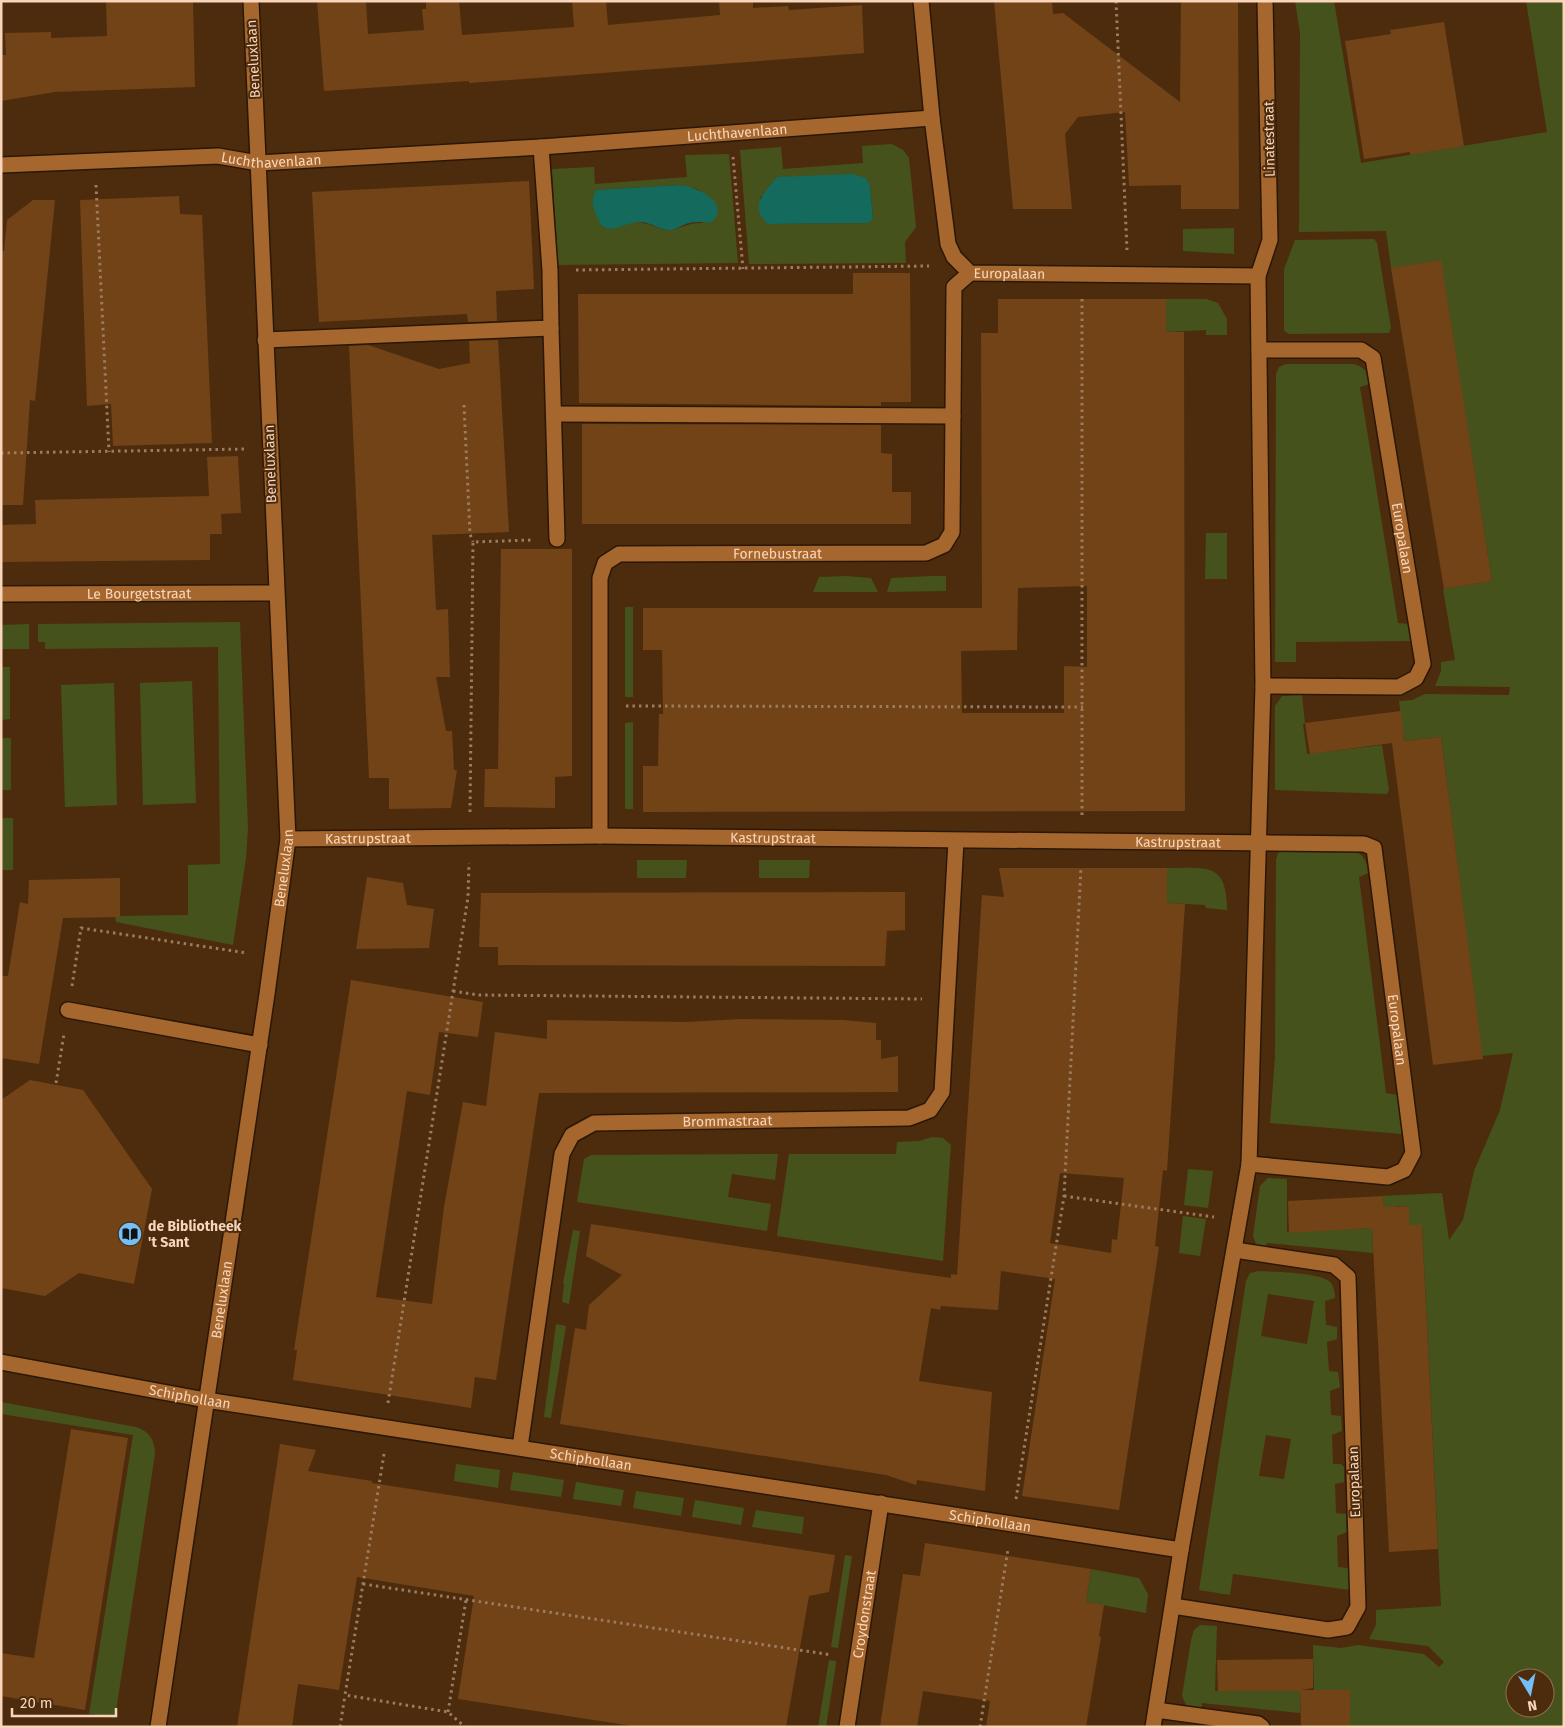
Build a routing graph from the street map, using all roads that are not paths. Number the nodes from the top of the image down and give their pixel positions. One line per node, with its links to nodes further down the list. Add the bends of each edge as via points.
1 (250, 1): 6 (street, Beneluxlaan)
2 (921, 1): 4 (street, Europalaan)
3 (1265, 1): 9 (street, Linatestraat, via 1270,240)
4 (932, 118): 5 (street, Luchthavenlaan); 8 (street, Europalaan, via 948,244 954,258)
5 (541, 147): 6 (street, Luchthavenlaan); 10 (street)
6 (258, 163): 7 (street, Luchthavenlaan, via 218,156); 11 (street, Beneluxlaan)
7 (1, 166)
8 (966, 270): 9 (street, Europalaan, via 1082,275); 14 (street, Fornebustraat, via 954,286)
9 (1258, 276): 12 (street)
10 (551, 328): 11 (street); 13 (street)
11 (265, 340): 16 (street, Beneluxlaan)
12 (1259, 350): 18 (street); 18 (street, Europalaan, via 1361,350 1372,358 1423,664 1416,678 1399,687)
13 (555, 414): 14 (street); 15 (street)
14 (953, 416): 19 (street, Fornebustraat, via 952,532 944,545 926,553 619,554 605,563 600,578)
15 (557, 539)
16 (276, 593): 17 (street, Le Bourgetstraat); 20 (street, Beneluxlaan)
17 (1, 594)
18 (1263, 686): 22 (street)
19 (600, 836): 20 (street, Kastrupstraat); 21 (street, Kastrupstraat)
20 (288, 839): 24 (street, Beneluxlaan)
21 (956, 841): 22 (street, Kastrupstraat); 29 (street, Brommastraat, via 942,1092 930,1110 909,1118 594,1123 572,1135 562,1154)
22 (1258, 844): 25 (street); 25 (street, Europalaan, via 1364,844 1374,848 1413,1153 1404,1170 1388,1177)
23 (68, 1010): 24 (street)
24 (260, 1045): 28 (street, Beneluxlaan)
25 (1249, 1164): 26 (street)
26 (1235, 1250): 31 (street); 32 (street, Europalaan, via 1334,1265 1348,1277 1358,1607 1347,1627 1328,1630)
27 (1, 1362): 28 (street, Schiphollaan)
28 (206, 1400): 29 (street, Schiphollaan); 34 (street, Beneluxlaan)
29 (520, 1447): 30 (street, Schiphollaan)
30 (881, 1503): 31 (street, Schiphollaan); 35 (street, Croydonstraat)
31 (1182, 1550): 32 (street)
32 (1173, 1606): 33 (street)
33 (1156, 1710): 36 (street); 37 (street)
34 (158, 1727)
35 (846, 1727)
36 (1153, 1727)
37 (1262, 1727)

